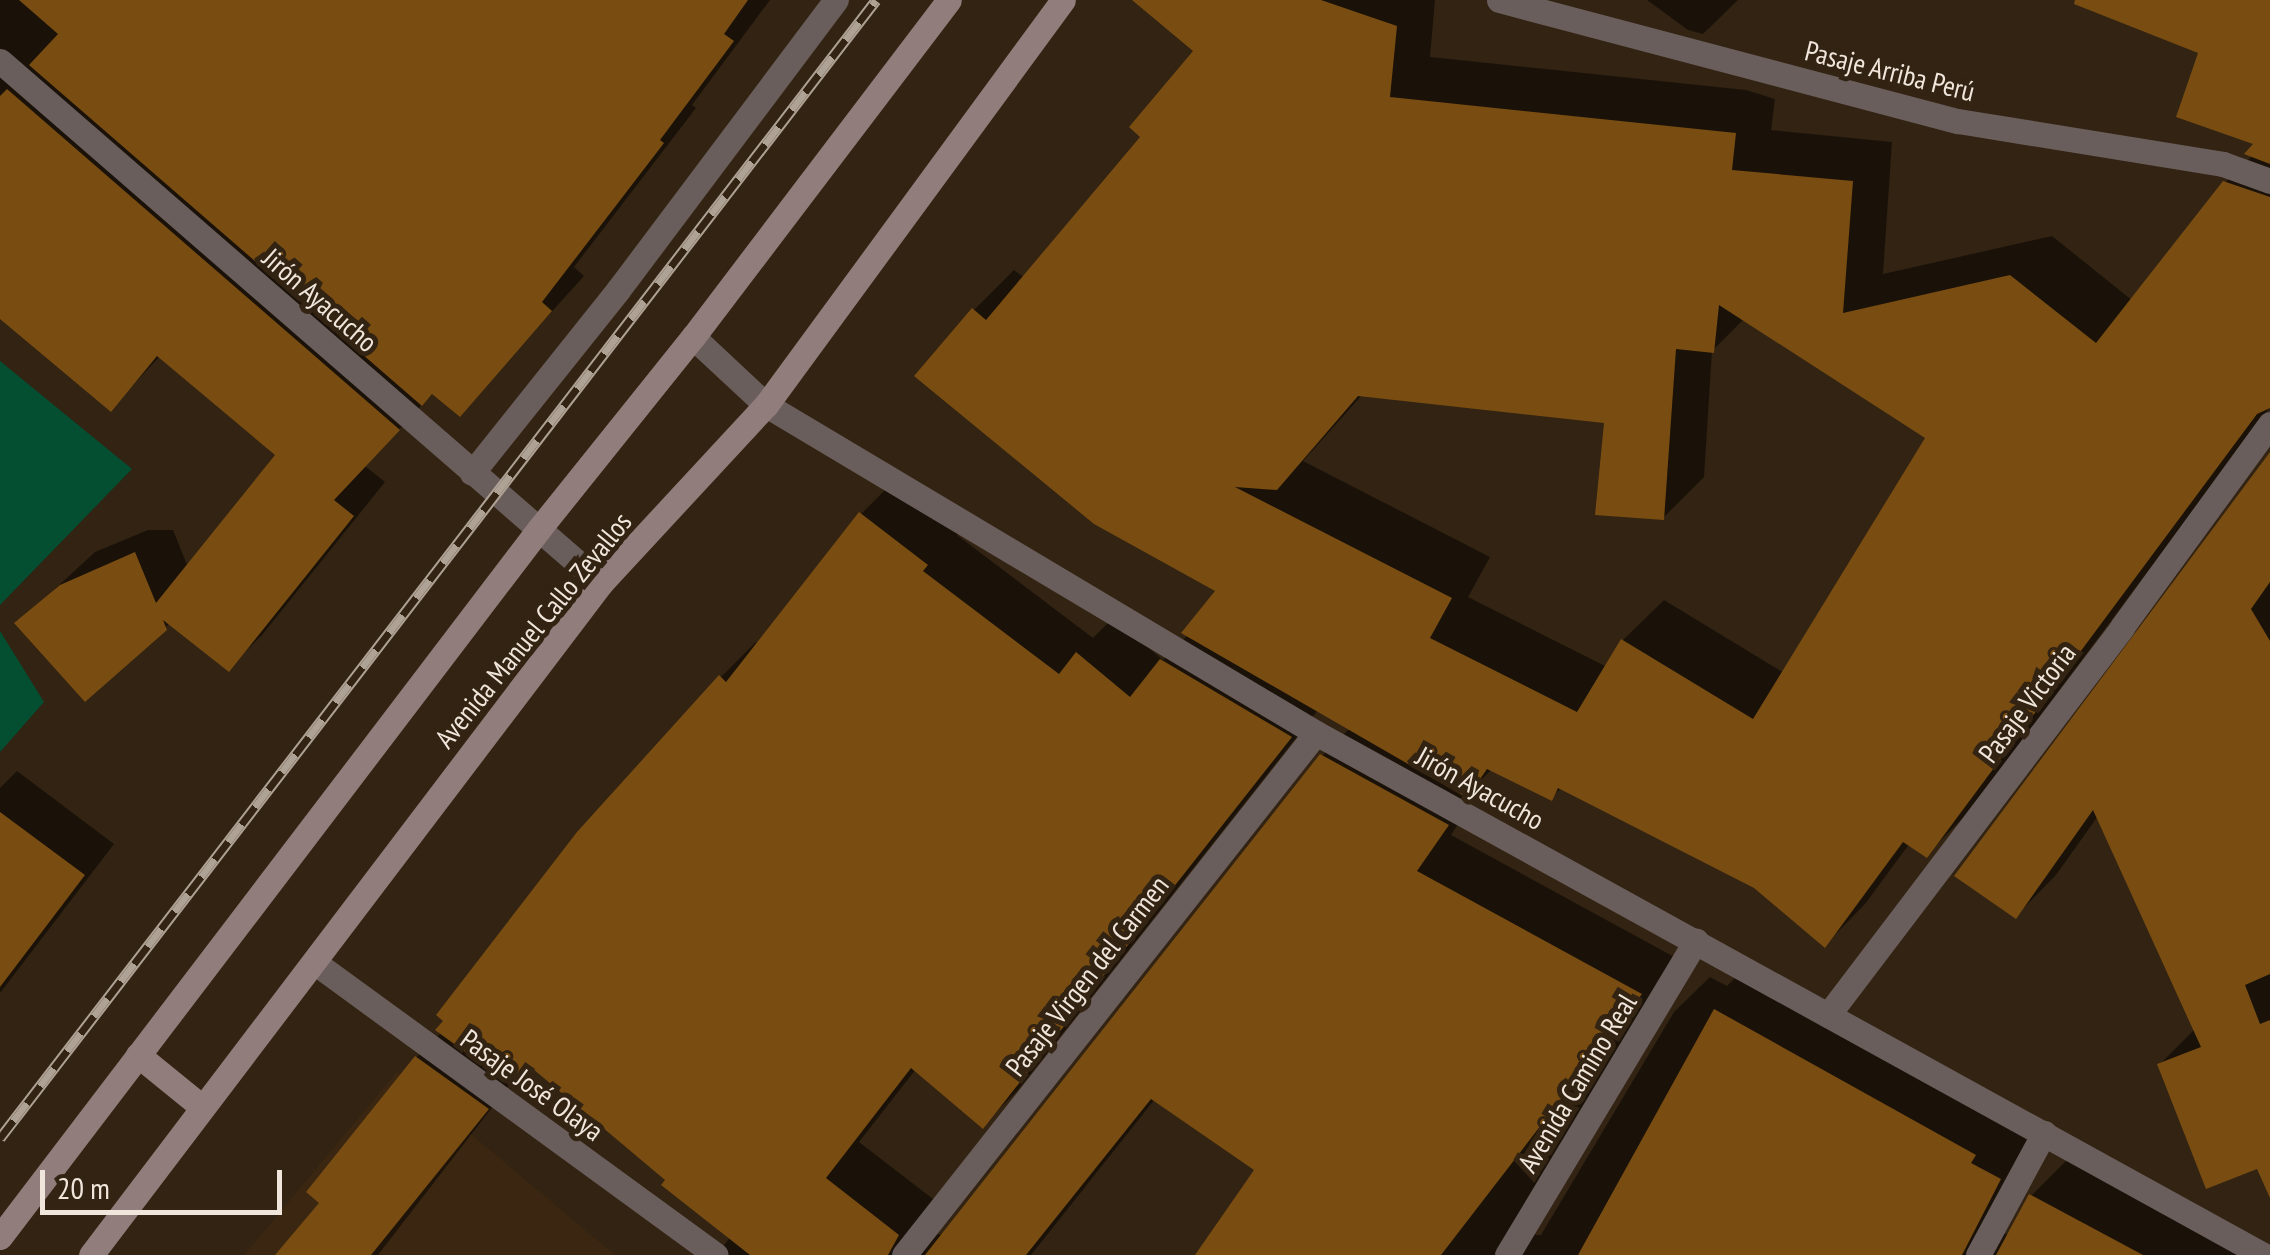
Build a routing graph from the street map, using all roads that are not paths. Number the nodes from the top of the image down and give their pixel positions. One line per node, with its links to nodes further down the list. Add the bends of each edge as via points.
1 (836, 0): 10 (street)
2 (949, 0): 7 (street, Avenida Manuel Callo Zevallos)
3 (1063, 0): 8 (street, Avenida Manuel Callo Zevallos)
4 (1499, 0): 6 (street, Pasaje Arriba Perú, via 1958,121 2223,164)
5 (0, 61): 10 (street, Jirón Ayacucho)
6 (2270, 181)
7 (693, 337): 8 (street, Jirón Ayacucho); 11 (street, Avenida Manuel Callo Zevallos)
8 (766, 405): 12 (street, Avenida Manuel Callo Zevallos); 13 (street, Jirón Ayacucho)
9 (2270, 424): 16 (street, Pasaje Victoria)
10 (472, 473): 11 (street, Jirón Ayacucho)
11 (538, 529): 12 (street, Jirón Ayacucho); 17 (street, Avenida Manuel Callo Zevallos)
12 (601, 583): 15 (street, Avenida Manuel Callo Zevallos)
13 (1316, 734): 14 (street, Jirón Ayacucho); 23 (street, Pasaje Virgen del Carmen)
14 (1696, 940): 16 (street, Jirón Ayacucho); 24 (street, Avenida Camino Real)
15 (314, 962): 18 (street, Avenida Manuel Callo Zevallos); 22 (street, Pasaje José Olaya)
16 (1828, 1015): 19 (street, Jirón Ayacucho)
17 (138, 1055): 18 (street); 20 (street, Avenida Manuel Callo Zevallos)
18 (202, 1107): 21 (street, Avenida Manuel Callo Zevallos)
19 (2044, 1134): 25 (street); 26 (street, Jirón Ayacucho)
20 (0, 1237)
21 (90, 1255)
22 (716, 1255)
23 (904, 1255)
24 (1508, 1255)
25 (1978, 1255)
26 (2263, 1255)

